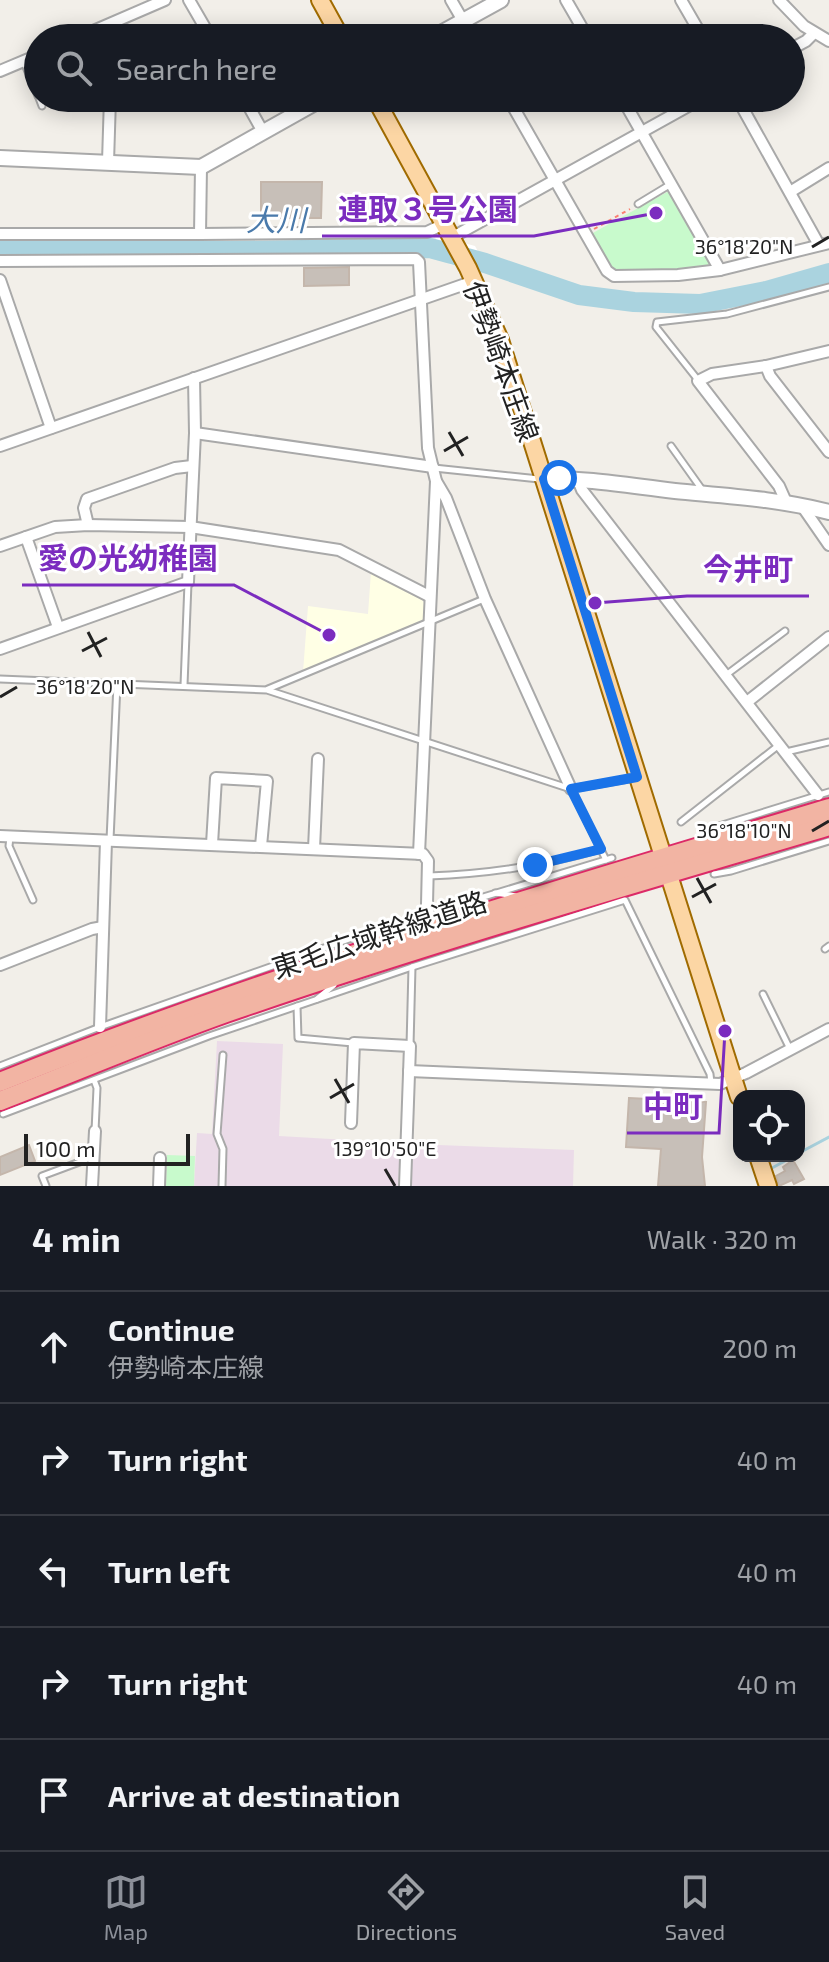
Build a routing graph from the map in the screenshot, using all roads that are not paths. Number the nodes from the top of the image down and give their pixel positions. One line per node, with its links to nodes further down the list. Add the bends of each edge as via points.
1 (165, 0): 10 (street)
2 (189, 0): 11 (street)
3 (320, 0): 12 (main road)
4 (451, 0): 9 (street)
5 (501, 0): 9 (street)
6 (566, 0): 15 (street)
7 (681, 0): 16 (street)
8 (780, 0): 18 (street)
9 (463, 21): 13 (street); 14 (street)
10 (114, 24)
11 (203, 24)
12 (333, 24)
13 (458, 24)
14 (465, 24)
15 (580, 24)
16 (695, 24)
17 (805, 24): 19 (street)
18 (805, 24)
19 (814, 33): 20 (street); 21 (street)
20 (805, 39)
21 (829, 41)
22 (23, 61): 23 (street)
23 (0, 71)
24 (110, 112): 35 (street)
25 (252, 112): 32 (street)
26 (299, 112): 32 (street)
27 (383, 112): 44 (main road, 伊勢崎本庄線)
28 (516, 112): 38 (street)
29 (630, 112): 33 (street)
30 (678, 112): 33 (street)
31 (745, 112): 40 (street)
32 (263, 132): 36 (street)
33 (642, 132): 38 (street); 39 (street)
34 (0, 158): 35 (street)
35 (108, 162): 36 (street)
36 (201, 167): 43 (street)
37 (829, 168): 40 (street)
38 (555, 180): 44 (street); 47 (street, via 614,276)
39 (671, 184): 41 (lane); 47 (street)
40 (790, 192): 45 (street)
41 (638, 204)
42 (0, 234): 43 (street)
43 (200, 234): 44 (street)
44 (449, 234): 48 (main road, 伊勢崎本庄線)
45 (824, 244): 47 (street)
46 (0, 261): 51 (street, via 416,259)
47 (720, 270)
48 (471, 274): 51 (street); 63 (main road, 伊勢崎本庄線, via 500,340)
49 (0, 280): 56 (street)
50 (829, 287): 55 (lane, via 727,314 657,322)
51 (420, 298): 54 (street); 62 (street)
52 (829, 351): 53 (street)
53 (766, 366): 55 (street); 60 (street)
54 (194, 378): 56 (street); 57 (street)
55 (698, 381): 67 (street)
56 (51, 428): 58 (street)
57 (195, 433): 61 (street); 62 (street)
58 (0, 446)
59 (671, 446): 66 (lane)
60 (829, 452)
61 (192, 466): 69 (street, via 87,499); 70 (street)
62 (433, 467): 63 (lane); 65 (street)
63 (544, 479): 64 (street); 92 (main road, 伊勢崎本庄線)
64 (578, 480): 66 (street); 82 (street)
65 (436, 481): 75 (street); 76 (street)
66 (705, 494): 67 (street)
67 (794, 505): 68 (street); 72 (street)
68 (829, 512)
69 (88, 525): 70 (street); 71 (street, via 55,527)
70 (190, 527): 74 (street); 75 (street, via 339,550)
71 (26, 537): 73 (street); 78 (street)
72 (829, 545)
73 (0, 546)
74 (188, 582): 78 (street); 85 (lane)
75 (429, 596): 77 (street)
76 (485, 599): 77 (lane); 93 (street)
77 (428, 623): 86 (lane); 88 (street)
78 (58, 627): 81 (street)
79 (785, 631): 82 (lane)
80 (829, 637): 87 (street)
81 (0, 649)
82 (726, 675): 87 (street)
83 (0, 679): 84 (lane)
84 (117, 684): 85 (lane); 101 (lane)
85 (184, 685): 86 (lane)
86 (267, 690): 88 (lane)
87 (747, 702): 90 (street)
88 (423, 740): 93 (lane); 107 (street)
89 (829, 742): 90 (lane)
90 (783, 748): 94 (street); 96 (lane)
91 (318, 759): 105 (street)
92 (637, 777): 93 (lane); 108 (main road, 伊勢崎本庄線)
93 (571, 789): 106 (lane)
94 (825, 798): 95 (lane); 99 (highway, 東毛広域幹線道路)
95 (775, 807): 98 (lane); 99 (lane)
96 (681, 822)
97 (829, 826): 108 (highway, 東毛広域幹線道路)
98 (703, 831)
99 (739, 835): 108 (highway, 東毛広域幹線道路)
100 (5, 836): 101 (street); 115 (lane)
101 (108, 841): 103 (street); 120 (street)
102 (829, 841): 110 (lane)
103 (212, 844): 104 (street); 104 (street, via 216,778 267,781)
104 (261, 846): 105 (street)
105 (314, 849): 107 (street)
106 (601, 849): 109 (lane, via 609,859); 111 (lane, via 485,874)
107 (419, 854): 111 (street, via 427,857)
108 (665, 866): 112 (highway, 東毛広域幹線道路); 117 (highway, 東毛広域幹線道路); 143 (main road, 伊勢崎本庄線)
109 (568, 870): 112 (lane); 113 (lane)
110 (714, 874)
111 (428, 876): 121 (street)
112 (552, 890): 114 (highway, 東毛広域幹線道路)
113 (494, 893): 114 (lane); 116 (lane)
114 (523, 899): 121 (highway, 東毛広域幹線道路)
115 (33, 900)
116 (457, 905)
117 (571, 910): 118 (highway, 東毛広域幹線道路); 122 (lane); 146 (lane, via 625,900)
118 (508, 921): 121 (highway, 東毛広域幹線道路); 122 (lane)
119 (389, 925): 123 (lane)
120 (103, 927): 125 (street); 131 (street)
121 (433, 936): 124 (highway, 東毛広域幹線道路); 127 (highway, 東毛広域幹線道路)
122 (483, 945): 126 (lane)
123 (321, 947): 124 (lane); 131 (lane)
124 (351, 954): 142 (highway, 東毛広域幹線道路)
125 (0, 965)
126 (412, 967): 129 (lane); 134 (lane)
127 (342, 975): 129 (lane); 138 (highway, 東毛広域幹線道路)
128 (763, 994): 136 (lane)
129 (316, 999): 130 (lane)
130 (297, 1006): 133 (lane, via 298,1038); 139 (lane)
131 (100, 1027): 135 (lane)
132 (829, 1029): 136 (street)
133 (354, 1043): 134 (street); 149 (street)
134 (410, 1046): 141 (street)
135 (42, 1049): 140 (lane); 142 (lane)
136 (790, 1049): 143 (street)
137 (223, 1055): 157 (lane, via 217,1134 223,1149)
138 (104, 1060): 139 (lane); 148 (highway, 東毛広域幹線道路)
139 (141, 1062): 144 (lane)
140 (0, 1066)
141 (409, 1071): 146 (street); 158 (street)
142 (23, 1073): 145 (highway, 東毛広域幹線道路)
143 (733, 1079): 146 (street); 147 (main road, 伊勢崎本庄線)
144 (94, 1080): 148 (lane); 150 (lane)
145 (0, 1082)
146 (712, 1084)
147 (737, 1090)
148 (1, 1108)
149 (351, 1123)
150 (95, 1131): 151 (street)
151 (94, 1156): 154 (lane, via 42,1176); 155 (street)
152 (160, 1158): 156 (street)
153 (760, 1162): 159 (main road)
154 (46, 1186)
155 (92, 1186)
156 (159, 1186)
157 (222, 1186)
158 (405, 1186)
159 (768, 1186)

